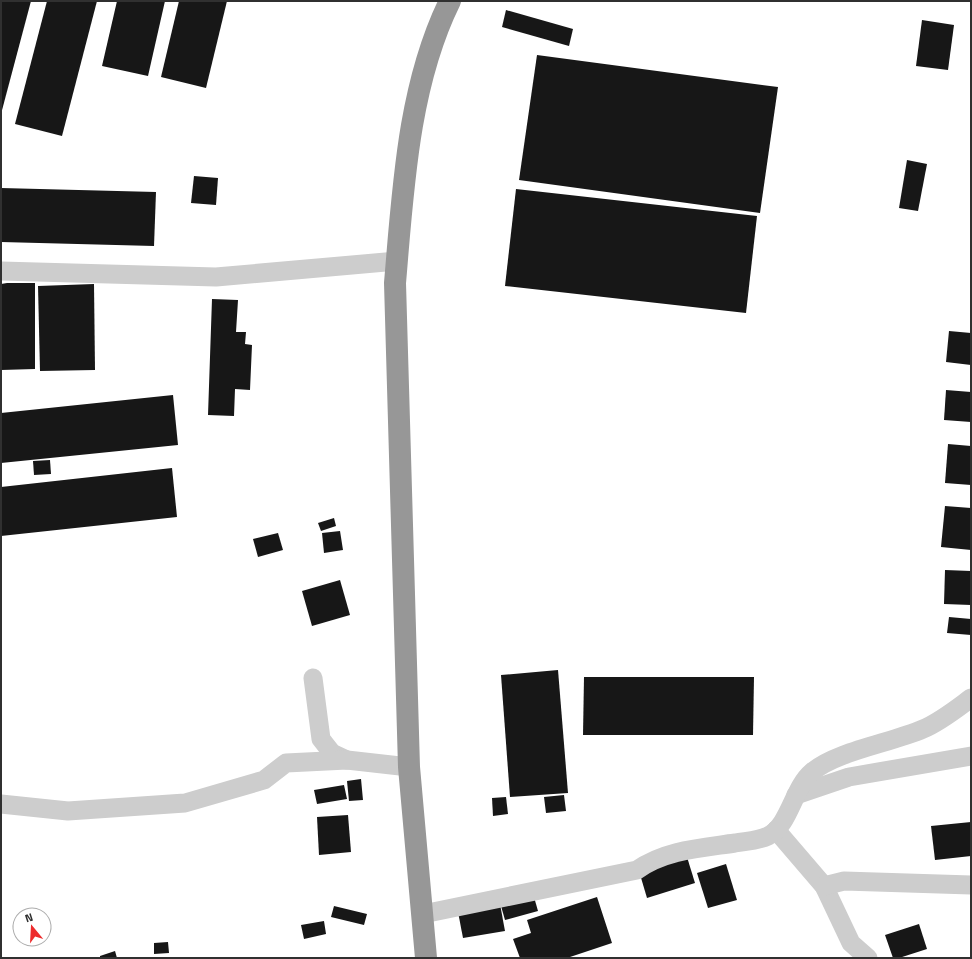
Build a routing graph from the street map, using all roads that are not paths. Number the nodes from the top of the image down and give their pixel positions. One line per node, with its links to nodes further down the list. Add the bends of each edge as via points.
1 (450, 1): 2 (highway, via 424,72 409,148)
2 (397, 261): 3 (street, via 216,277); 8 (highway, via 395,283)
3 (1, 271)
4 (312, 678): 7 (street, via 321,739 332,753)
5 (971, 698): 9 (street, via 924,729 827,762 812,772)
6 (971, 756): 9 (street, via 849,778)
7 (347, 760): 8 (street); 10 (street, via 286,763 264,780 185,803 68,812)
8 (409, 767): 14 (highway)
9 (796, 795): 11 (street)
10 (1, 804)
11 (776, 830): 13 (street); 14 (street, via 760,839 681,851 650,860 637,870)
12 (971, 885): 13 (street, via 844,881)
13 (824, 886): 16 (street, via 851,943)
14 (422, 914): 15 (highway)
15 (426, 958)
16 (868, 958)

